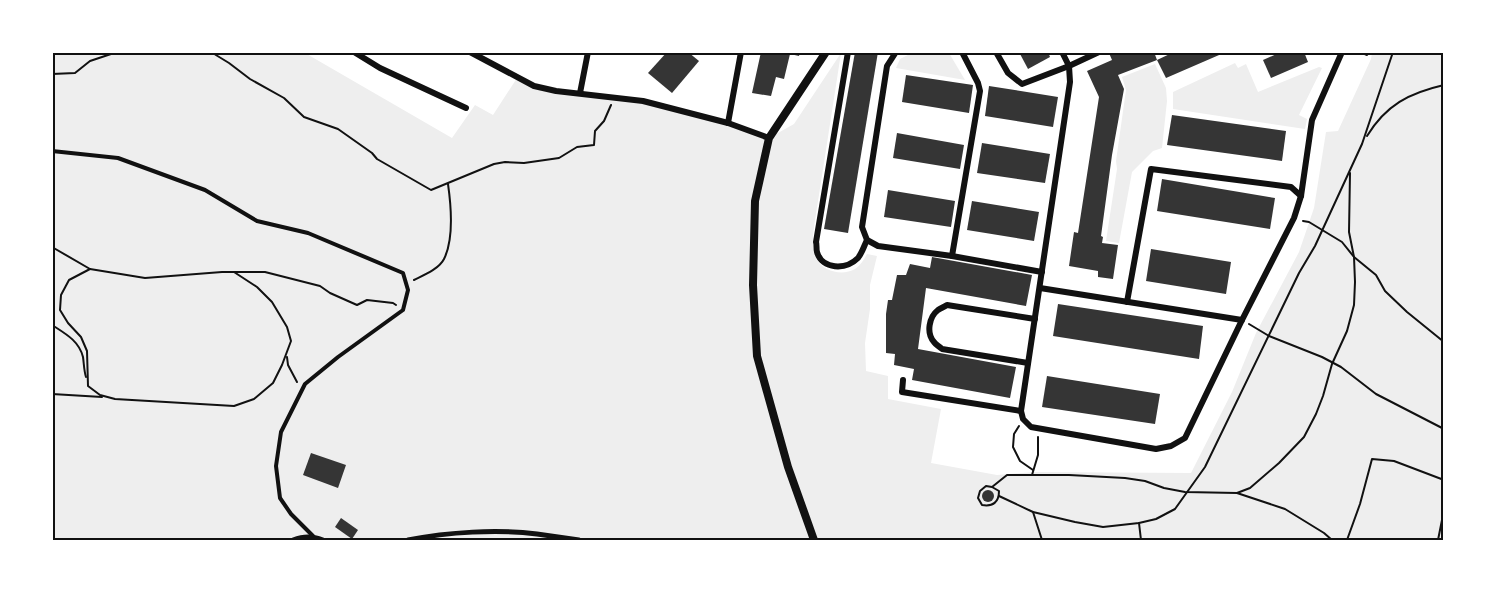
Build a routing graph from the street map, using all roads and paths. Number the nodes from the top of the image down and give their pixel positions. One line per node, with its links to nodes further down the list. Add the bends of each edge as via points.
1 (117, 52): 18 (path, via 90,61 75,73)
2 (211, 52): 28 (path, via 284,98 304,117 338,129 377,159 431,190)
3 (354, 52): 22 (street)
4 (470, 52): 20 (street, via 534,86)
5 (588, 52): 20 (street)
6 (741, 52): 23 (street)
7 (826, 52): 24 (street)
8 (848, 52): 31 (street, via 816,242 818,254 825,263 838,268 859,257)
9 (896, 52): 31 (street, via 888,66 862,227)
10 (962, 52): 33 (street, via 980,91)
11 (996, 52): 17 (street, via 1008,73 1022,84)
12 (1062, 52): 17 (street)
13 (1099, 52): 17 (street)
14 (1342, 52): 29 (street, via 1312,120)
15 (1360, 52): 16 (path)
16 (1369, 52)
17 (1069, 66): 37 (street, via 1070,82)
18 (52, 74)
19 (1443, 85): 25 (path, via 1398,102)
20 (580, 93): 21 (street)
21 (614, 97): 23 (street); 28 (path, via 604,121 594,131 594,145 578,147 559,158 494,164)
22 (466, 108)
23 (728, 123): 24 (street)
24 (769, 138): 71 (street, via 755,201 753,285 757,356 788,467)
25 (1362, 144)
26 (52, 151): 38 (lane, via 118,158 205,189 257,220 308,233 403,273)
27 (1350, 172): 34 (path, via 1349,232)
28 (448, 184): 38 (path, via 452,209 444,260 430,273)
29 (1301, 196): 30 (street); 40 (street, via 1291,187 1151,168)
30 (1294, 218): 34 (path, via 1309,222 1342,242); 43 (street)
31 (867, 240): 33 (street, via 878,246)
32 (52, 247): 35 (path)
33 (952, 256): 37 (street)
34 (1354, 257): 45 (path, via 1376,275 1385,291); 48 (path, via 1354,305)
35 (90, 269): 36 (path, via 145,278); 49 (path, via 69,280 61,295 60,310 87,351)
36 (234, 272): 41 (path, via 265,272 320,286 357,305 367,300 393,303); 46 (path, via 272,302 291,341)
37 (1042, 272): 39 (street)
38 (406, 284): 41 (lane)
39 (1040, 288): 40 (street); 42 (street)
40 (1127, 302): 43 (street)
41 (403, 310): 51 (lane)
42 (1035, 319): 47 (street); 47 (street, via 947,305 938,310 929,325 930,336 942,349)
43 (1242, 320): 48 (path); 56 (street, via 1185,438 1171,446 1156,449)
44 (52, 325): 49 (path, via 77,344)
45 (1443, 342)
46 (286, 354): 51 (path, via 297,382); 53 (path, via 273,382 254,399 234,406)
47 (1028, 363): 54 (street)
48 (1332, 364): 57 (path, via 1377,394); 62 (path, via 1323,396 1304,437 1250,488)
49 (87, 380): 53 (path, via 88,386 100,395)
50 (903, 380): 54 (street, via 902,392)
51 (304, 386): 66 (lane, via 281,432 276,466 280,498)
52 (52, 394): 53 (path)
53 (111, 398)
54 (1021, 411): 55 (street)
55 (1023, 419): 56 (street, via 1031,427); 58 (path, via 1014,434 1013,447 1020,461)
56 (1039, 428): 58 (path)
57 (1443, 429)
58 (1033, 470): 59 (path)
59 (1032, 475): 61 (path, via 1007,475); 62 (path, via 1125,478 1185,492)
60 (1443, 480): 75 (path, via 1394,461 1372,459)
61 (992, 487): 61 (path, via 999,491 999,498 989,506 982,505 978,498 980,490)
62 (1237, 493): 74 (path, via 1285,509)
63 (1443, 510): 76 (path)
64 (1033, 512): 72 (path)
65 (1139, 523): 73 (path)
66 (313, 536): 67 (street); 68 (street)
67 (293, 540)
68 (323, 540)
69 (408, 540): 70 (street, via 437,534 505,532)
70 (579, 540)
71 (814, 540)
72 (1042, 540)
73 (1141, 540)
74 (1332, 540)
75 (1347, 540)
76 (1438, 540)

